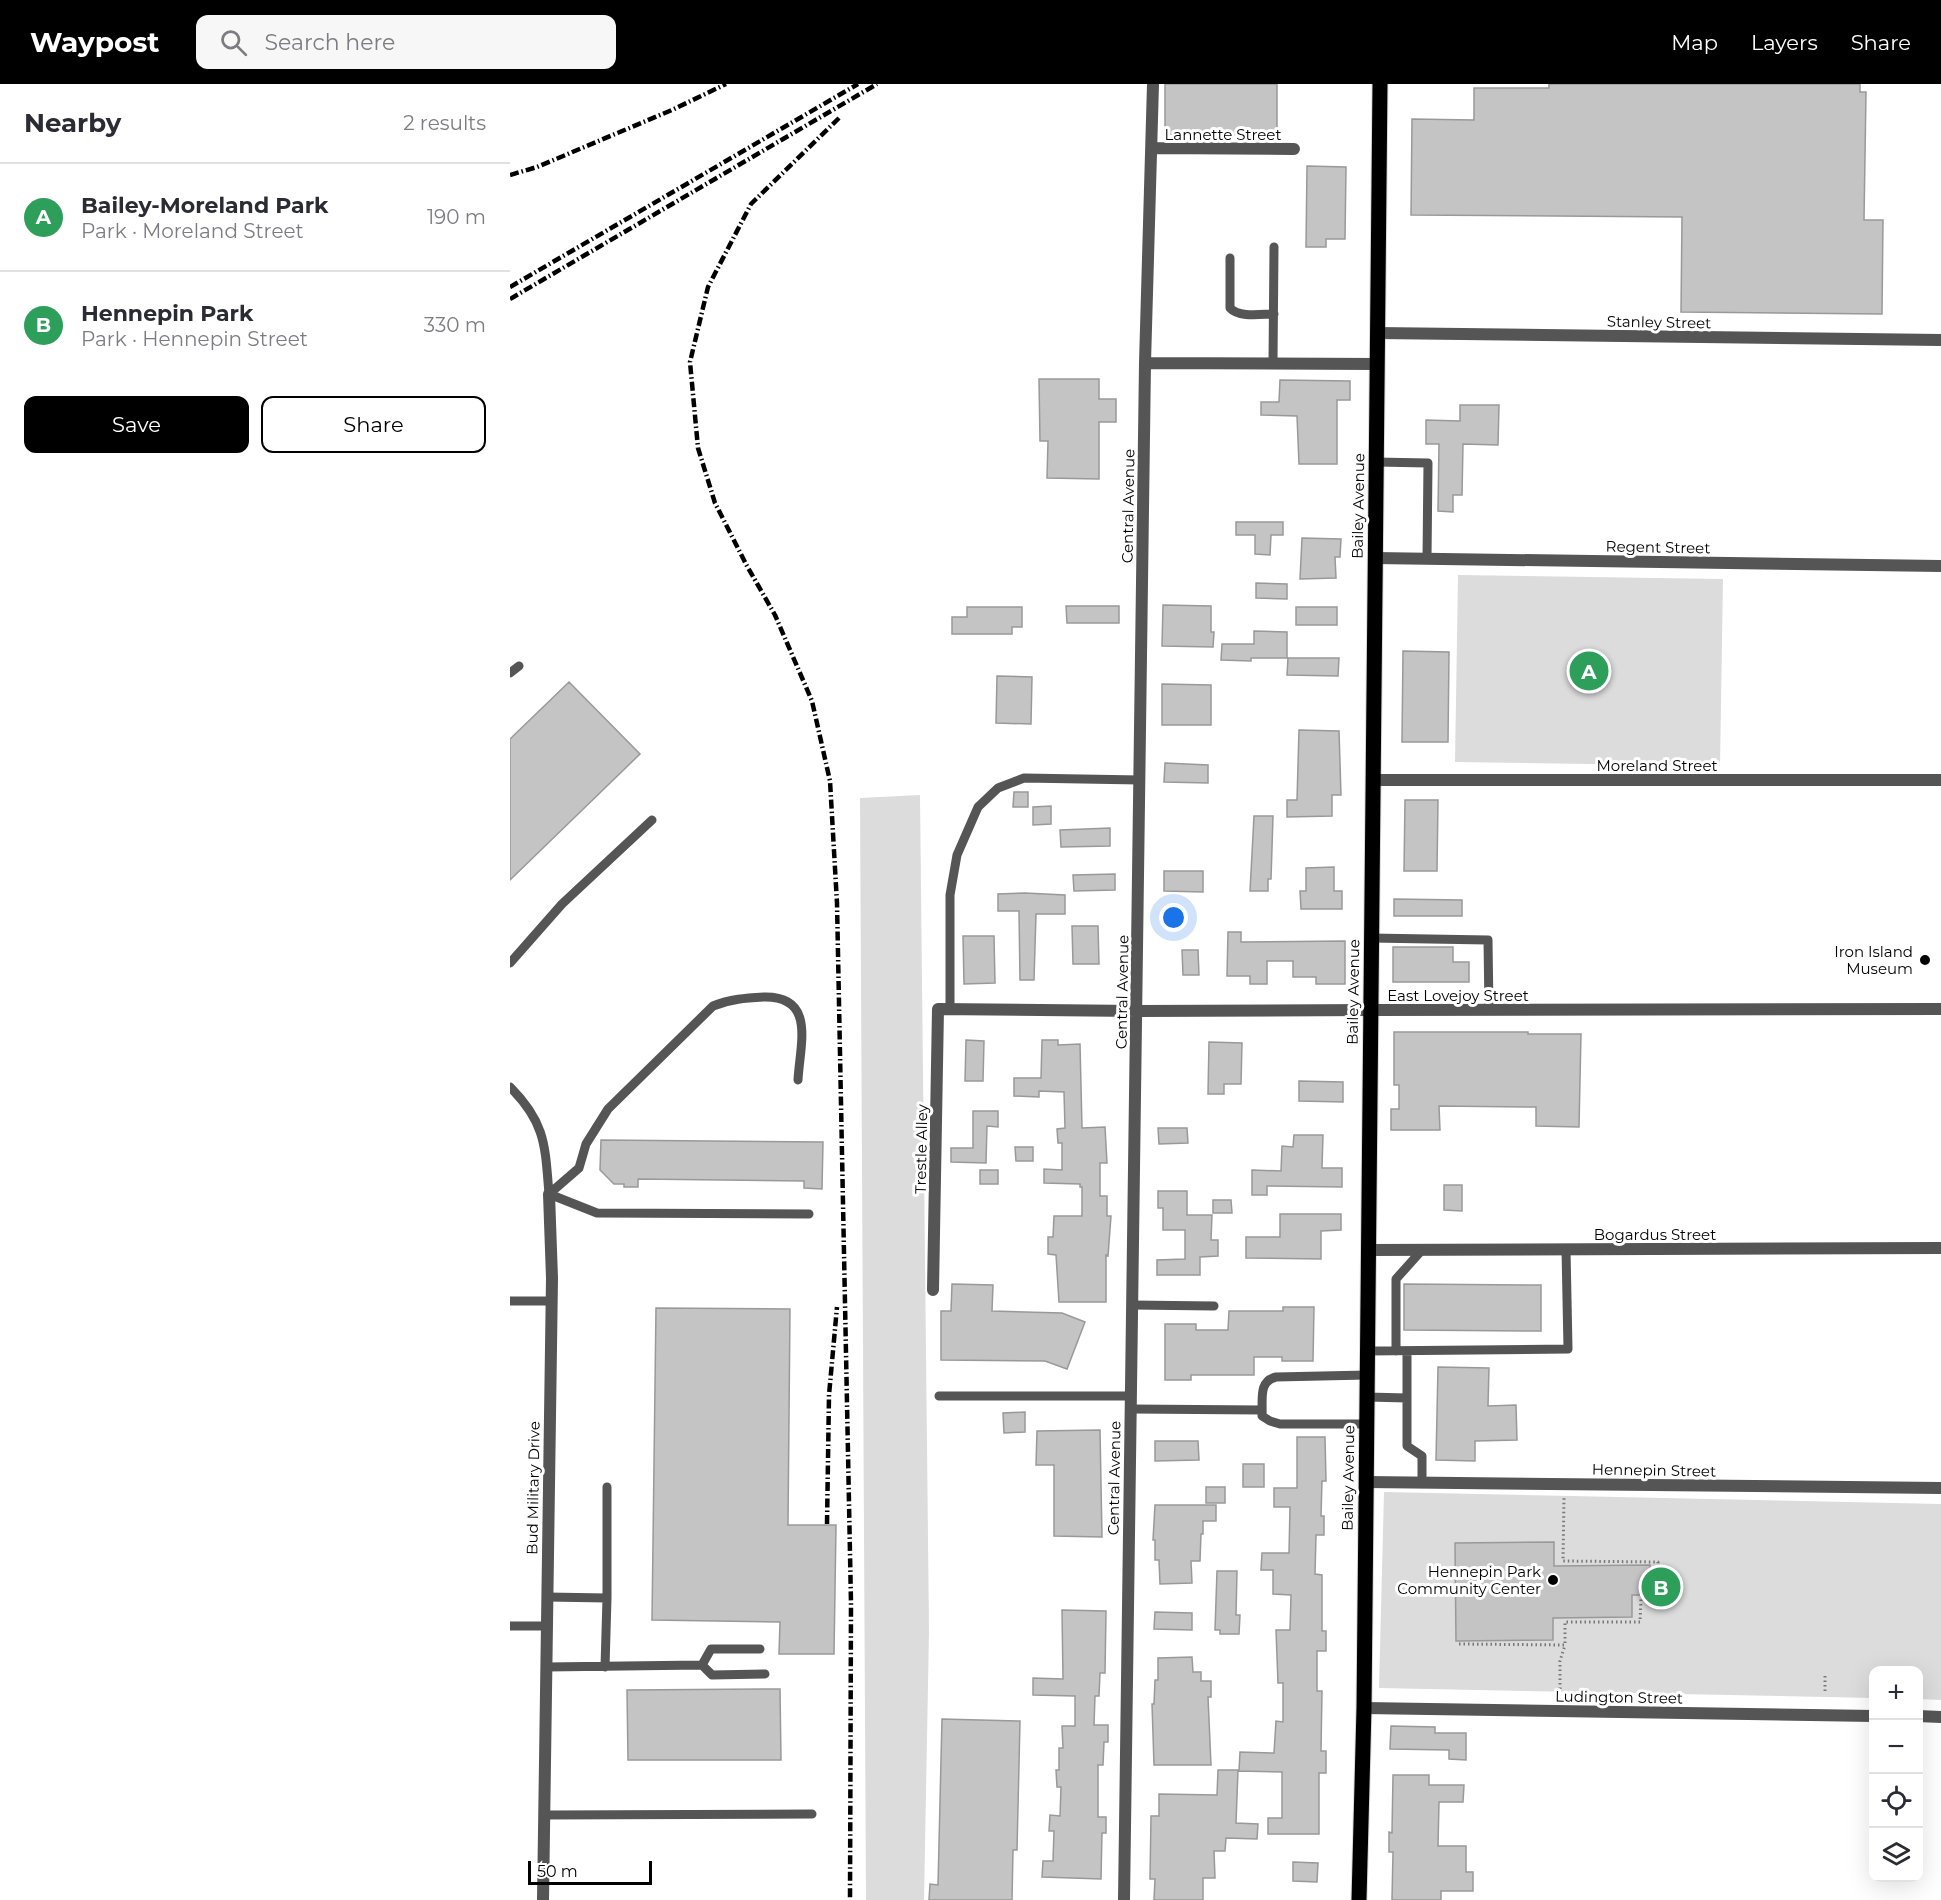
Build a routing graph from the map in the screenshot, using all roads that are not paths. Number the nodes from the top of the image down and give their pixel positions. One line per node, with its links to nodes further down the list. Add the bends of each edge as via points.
1 (1153, 84): 3 (street, Central Avenue)
2 (1380, 84): 8 (main road, Bailey Avenue)
3 (1152, 148): 4 (street, Lannette Street); 10 (street, Central Avenue)
4 (1294, 149)
5 (1274, 247): 7 (lane)
6 (1230, 258): 7 (lane, via 1233,312)
7 (1274, 314): 11 (lane)
8 (1377, 333): 9 (street, Stanley Street); 12 (main road, Bailey Avenue)
9 (1941, 340)
10 (1145, 363): 11 (street); 19 (street, Central Avenue)
11 (1273, 363): 12 (street)
12 (1377, 364): 13 (main road, Bailey Avenue)
13 (1376, 462): 14 (main road, Bailey Avenue); 15 (lane, via 1428,463)
14 (1375, 558): 15 (street, Regent Street); 20 (main road, Bailey Avenue)
15 (1426, 559): 16 (street, Regent Street)
16 (1941, 566)
17 (519, 666): 18 (lane)
18 (510, 673)
19 (1140, 780): 26 (lane, Trestle Alley, via 1024,778 998,788 978,807 957,855 950,895); 29 (street, Central Avenue)
20 (1373, 780): 21 (street, Moreland Street); 23 (main road, Bailey Avenue)
21 (1941, 780)
22 (652, 820): 24 (lane, via 562,904)
23 (1371, 938): 27 (main road, Bailey Avenue); 28 (lane, via 1488,940)
24 (510, 963)
25 (1941, 1009): 28 (street, East Lovejoy Street)
26 (944, 1010): 29 (street, East Lovejoy Street); 38 (street, Trestle Alley)
27 (1371, 1010): 28 (street, East Lovejoy Street); 29 (street, East Lovejoy Street); 35 (main road, Bailey Avenue)
28 (1489, 1010)
29 (1137, 1011): 41 (street, Central Avenue)
30 (798, 1080): 32 (lane, via 801,1023 799,1013 788,1000 726,1000 713,1006 608,1109 586,1144 579,1168)
31 (510, 1087): 32 (lane, Bud Military Drive, via 540,1129)
32 (549, 1194): 33 (lane, via 597,1213); 40 (street, Bud Military Drive)
33 (809, 1214)
34 (1941, 1248): 37 (street, Bogardus Street)
35 (1368, 1250): 36 (street, Bogardus Street); 43 (main road, Bailey Avenue)
36 (1422, 1250): 37 (street, Bogardus Street); 44 (lane, via 1396,1279)
37 (1566, 1250): 45 (lane, via 1568,1349)
38 (933, 1290)
39 (510, 1300): 40 (lane)
40 (552, 1301): 57 (street, Bud Military Drive)
41 (1132, 1305): 42 (lane); 50 (street, Central Avenue)
42 (1214, 1306)
43 (1367, 1351): 44 (lane); 46 (main road, Bailey Avenue)
44 (1396, 1351): 45 (lane)
45 (1407, 1351): 49 (lane)
46 (1367, 1375): 48 (main road, Bailey Avenue); 51 (lane, via 1268,1379 1263,1386)
47 (939, 1396): 50 (lane)
48 (1367, 1397): 49 (lane); 52 (main road, Bailey Avenue)
49 (1407, 1398): 54 (lane, via 1407,1446 1422,1456)
50 (1131, 1402): 51 (lane); 73 (street, Central Avenue)
51 (1262, 1410): 52 (lane, via 1262,1416 1280,1424)
52 (1366, 1424): 53 (main road, Bailey Avenue)
53 (1366, 1482): 54 (street, Hennepin Street); 66 (main road, Bailey Avenue)
54 (1422, 1483): 56 (street, Hennepin Street)
55 (607, 1487): 58 (lane)
56 (1941, 1488)
57 (547, 1597): 58 (lane); 60 (street, Bud Military Drive)
58 (607, 1598): 64 (lane)
59 (510, 1626): 60 (lane)
60 (547, 1626): 63 (street, Bud Military Drive)
61 (760, 1649): 62 (lane, via 711,1649)
62 (702, 1665): 64 (lane); 65 (lane, via 712,1675)
63 (546, 1667): 64 (lane); 71 (street, Bud Military Drive)
64 (605, 1667)
65 (765, 1674)
66 (1364, 1708): 67 (street, Ludington Street); 74 (main road, Bailey Avenue)
67 (1869, 1716)
68 (1923, 1716): 69 (street)
69 (1941, 1717)
70 (812, 1814): 71 (lane)
71 (545, 1815): 72 (street, Bud Military Drive)
72 (543, 1900)
73 (1124, 1900)
74 (1359, 1900)

